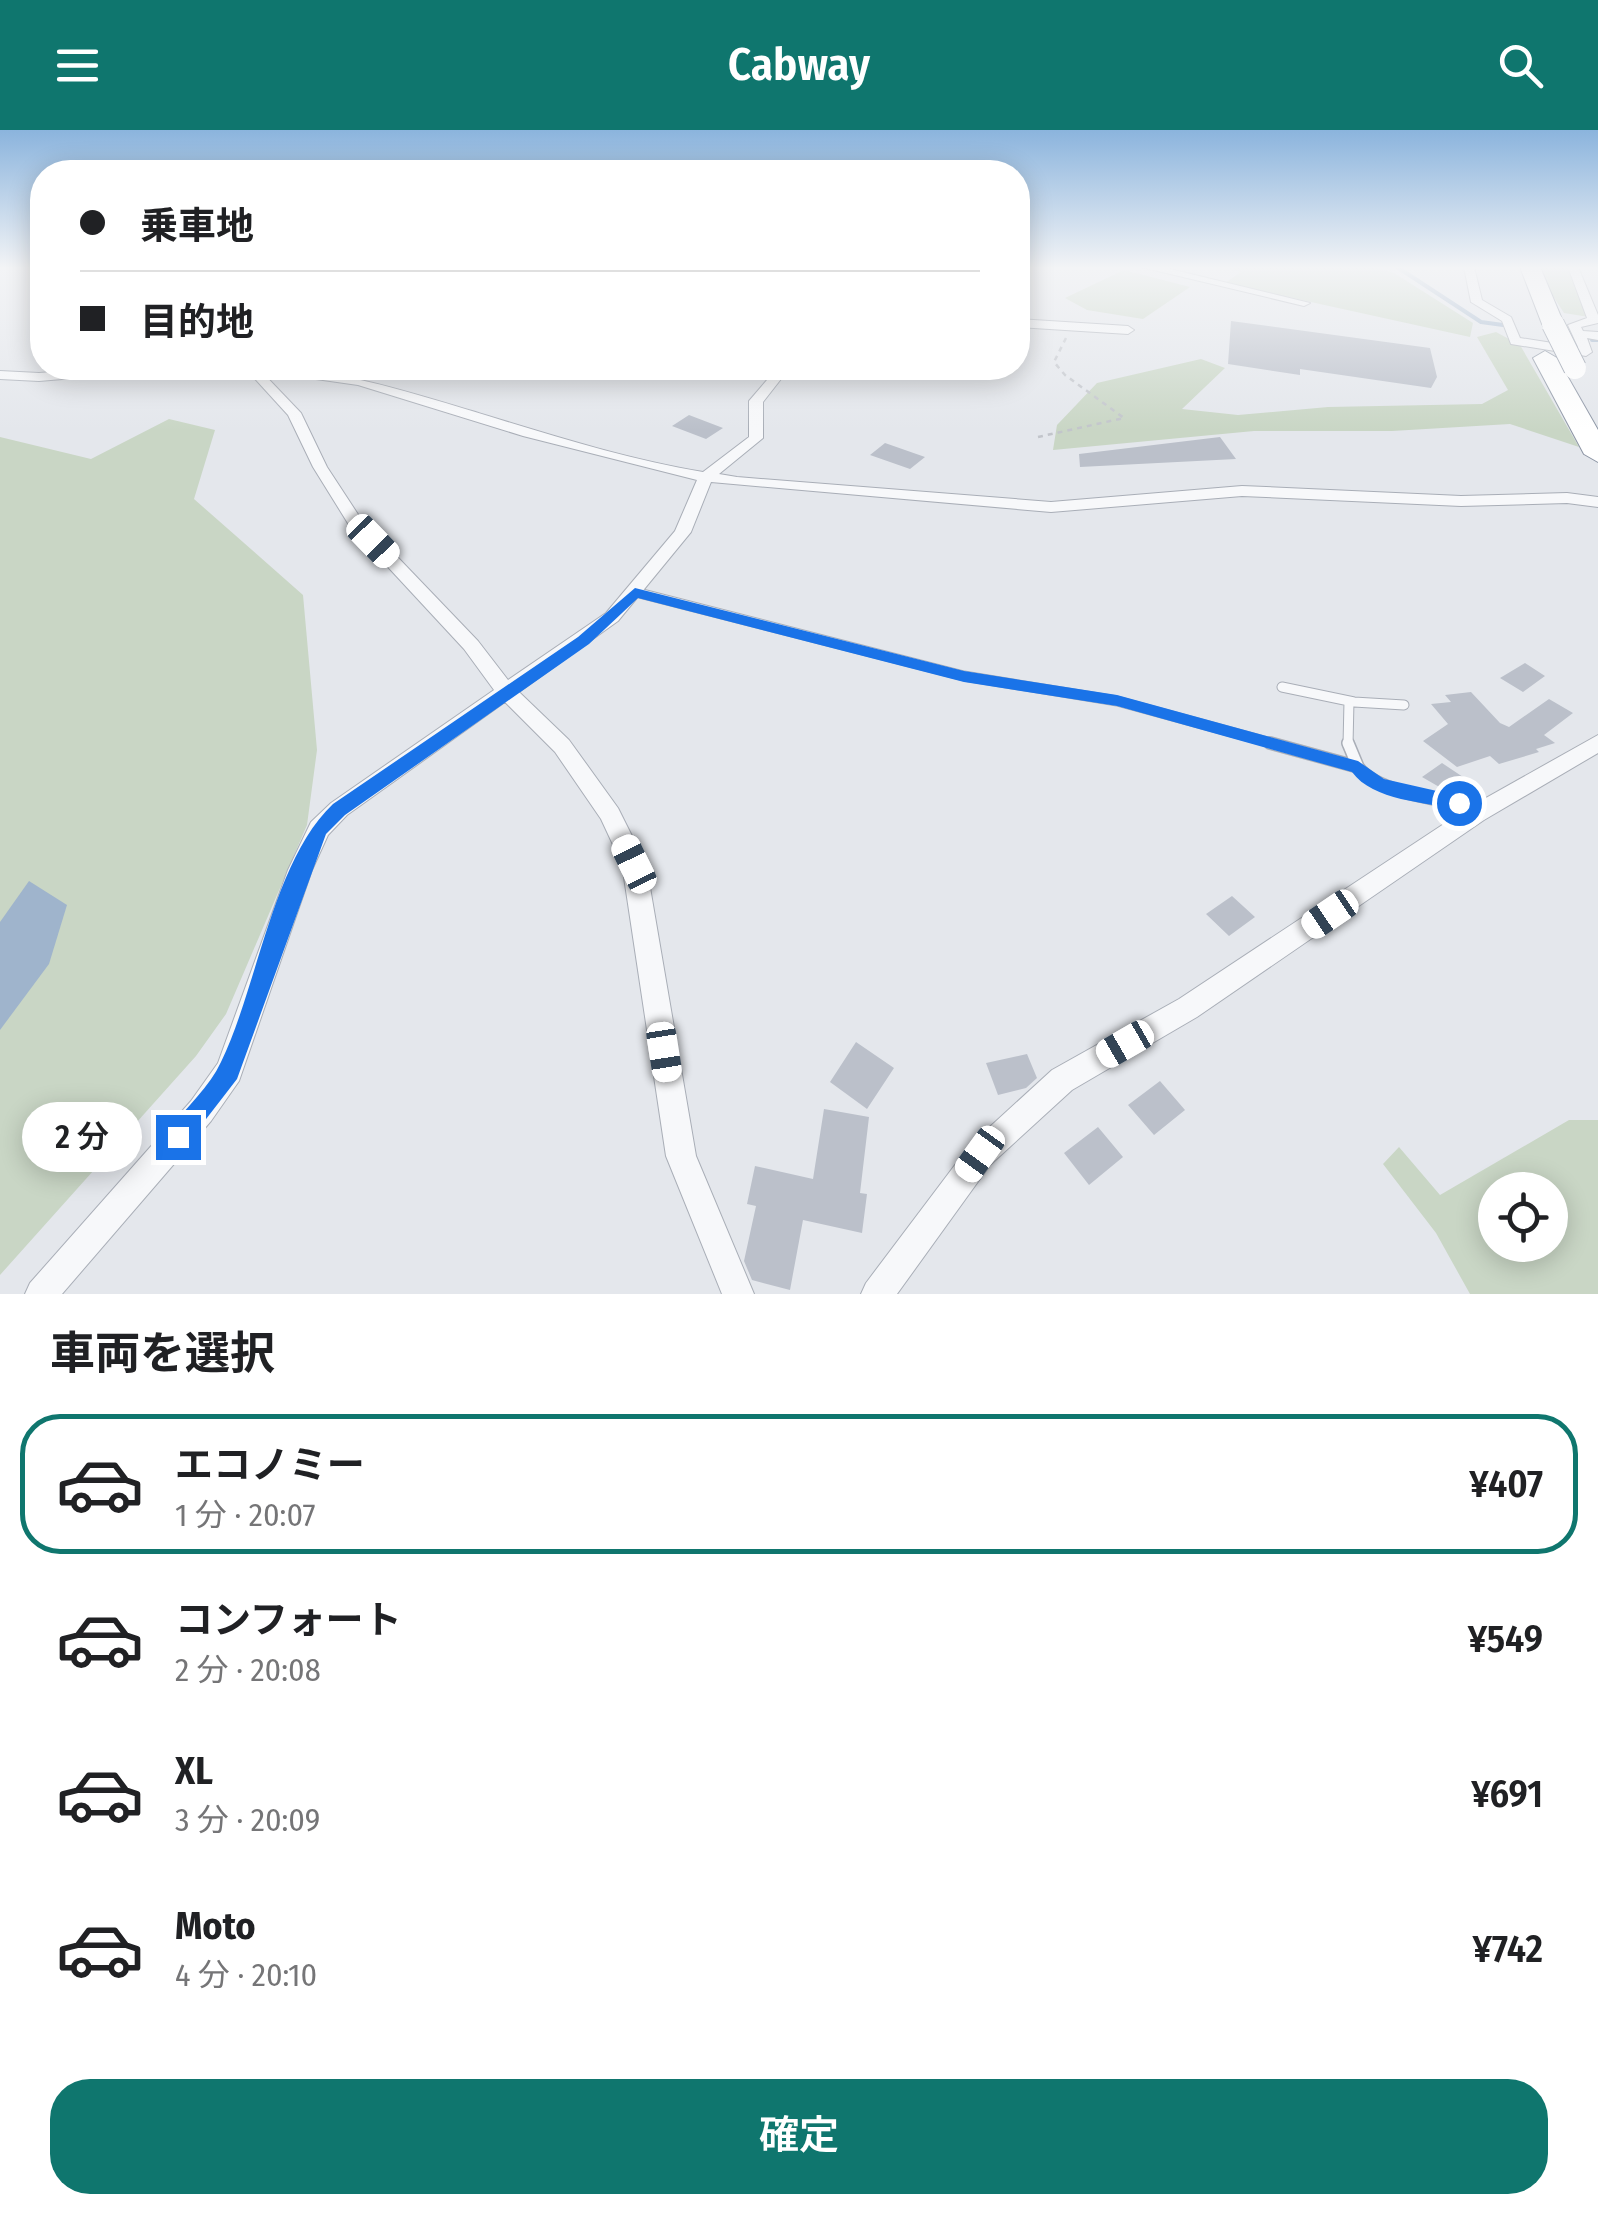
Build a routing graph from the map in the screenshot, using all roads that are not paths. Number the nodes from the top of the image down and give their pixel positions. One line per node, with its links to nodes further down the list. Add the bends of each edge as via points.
1 (1508, 321): 7 (street, via 1515,341 1586,352)
2 (1528, 321): 15 (highway)
3 (1552, 321): 14 (highway, bridge)
4 (1587, 321): 7 (street, via 1574,324)
5 (1030, 324): 6 (street)
6 (1128, 330)
7 (1579, 334): 8 (street)
8 (1598, 336)
9 (0, 375): 10 (street)
10 (30, 376)
11 (263, 380): 20 (street, via 294,412 355,522 471,645)
12 (353, 380): 16 (street, via 528,434)
13 (773, 380): 16 (street, via 756,401 756,438)
14 (1598, 408)
15 (1598, 454)
16 (706, 478): 17 (street, via 1051,508 1242,491); 18 (street, via 683,532)
17 (1598, 502)
18 (635, 592): 20 (street, via 583,640); 24 (lane, via 964,676 1117,700)
19 (1282, 686): 21 (lane)
20 (506, 692): 26 (street, via 318,829 229,1071); 27 (street, via 562,746 610,814 634,864 681,1156)
21 (1349, 701): 22 (lane); 24 (lane, via 1348,749)
22 (1404, 705)
23 (1598, 743): 25 (street)
24 (1358, 767): 25 (lane, via 1380,785)
25 (1487, 808): 28 (street, via 1188,1008 1062,1080 980,1154)
26 (41, 1294)
27 (738, 1294)
28 (877, 1294)

